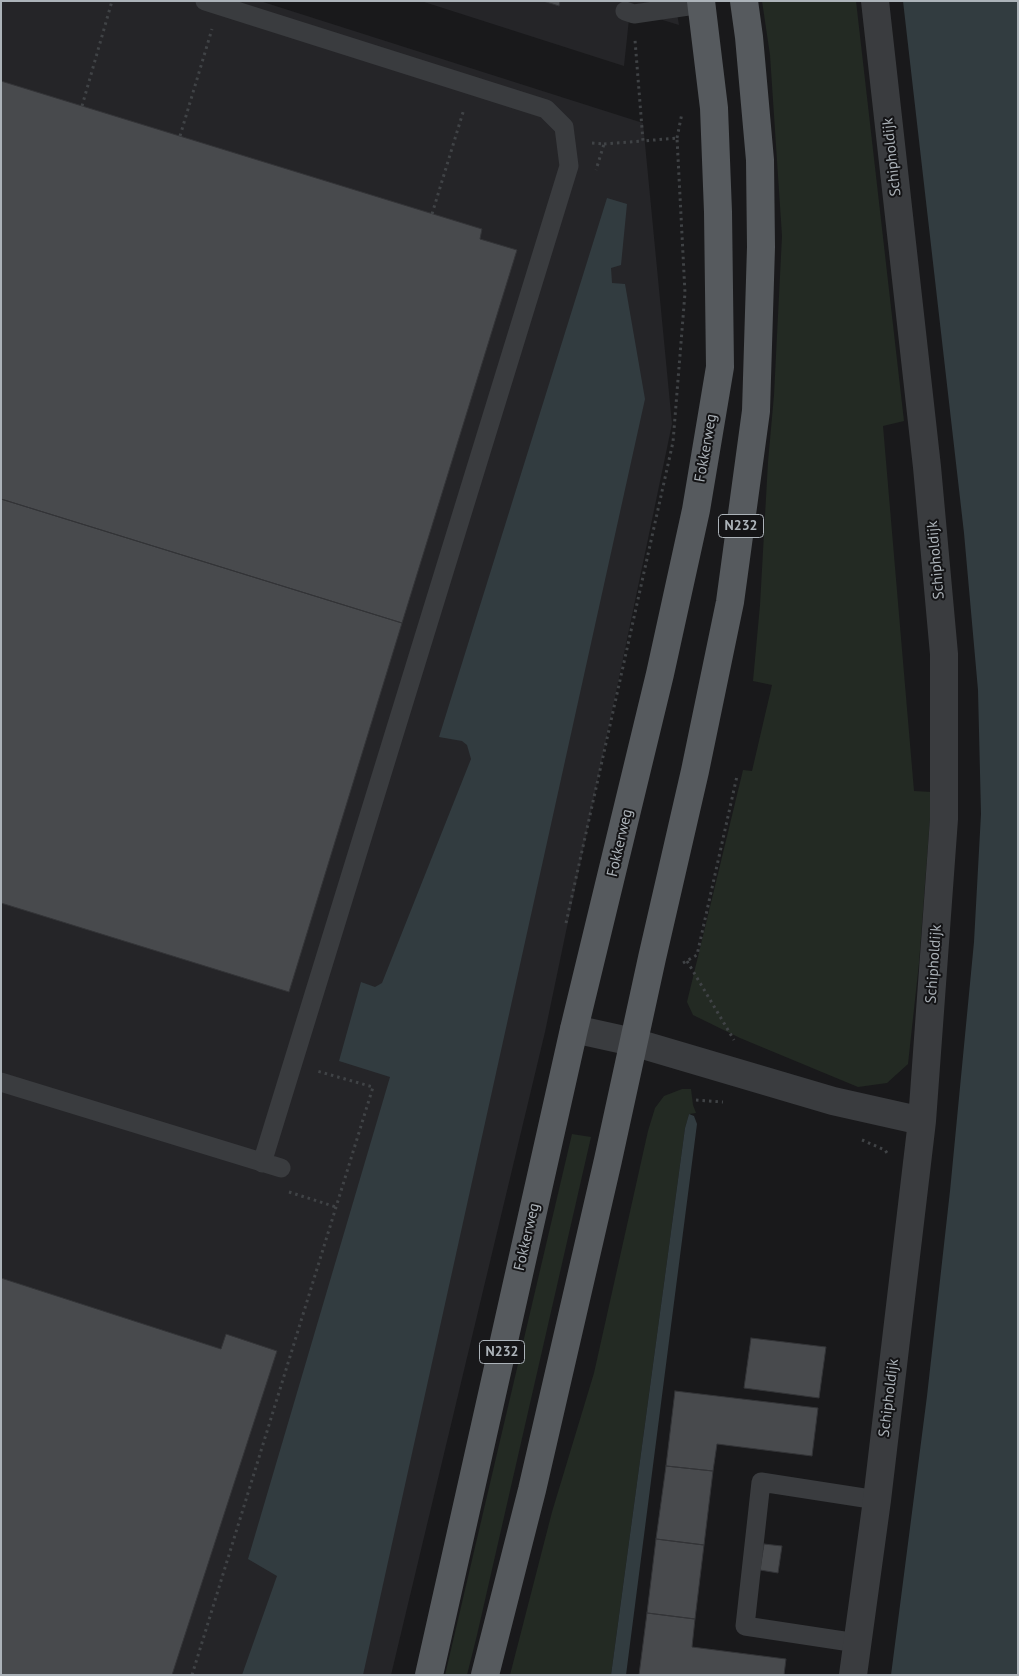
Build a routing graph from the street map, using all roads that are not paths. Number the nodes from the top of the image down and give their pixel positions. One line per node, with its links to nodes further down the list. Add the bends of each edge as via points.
1 (744, 1): 7 (main road, N232, via 760,160 756,411 730,602)
2 (875, 1): 9 (street, Schipholdijk, via 927,468 944,654 944,819)
3 (702, 2): 5 (lane, via 634,14); 6 (main road, Fokkerweg / N232, via 714,118 720,367 696,510)
4 (212, 3): 10 (lane, via 546,109 564,127 568,166)
5 (625, 11)
6 (574, 1029): 7 (street); 14 (main road, Fokkerweg / N232)
7 (633, 1042): 9 (street, via 832,1101); 15 (main road, N232, via 532,1490)
8 (1, 1082): 10 (lane)
9 (922, 1121): 12 (street, Schipholdijk)
10 (262, 1163): 11 (lane)
11 (281, 1168)
12 (876, 1500): 13 (street, Schipholdijk); 13 (lane, via 761,1482 744,1626)
13 (857, 1643): 16 (street, Schipholdijk)
14 (429, 1675)
15 (485, 1675)
16 (853, 1675)

